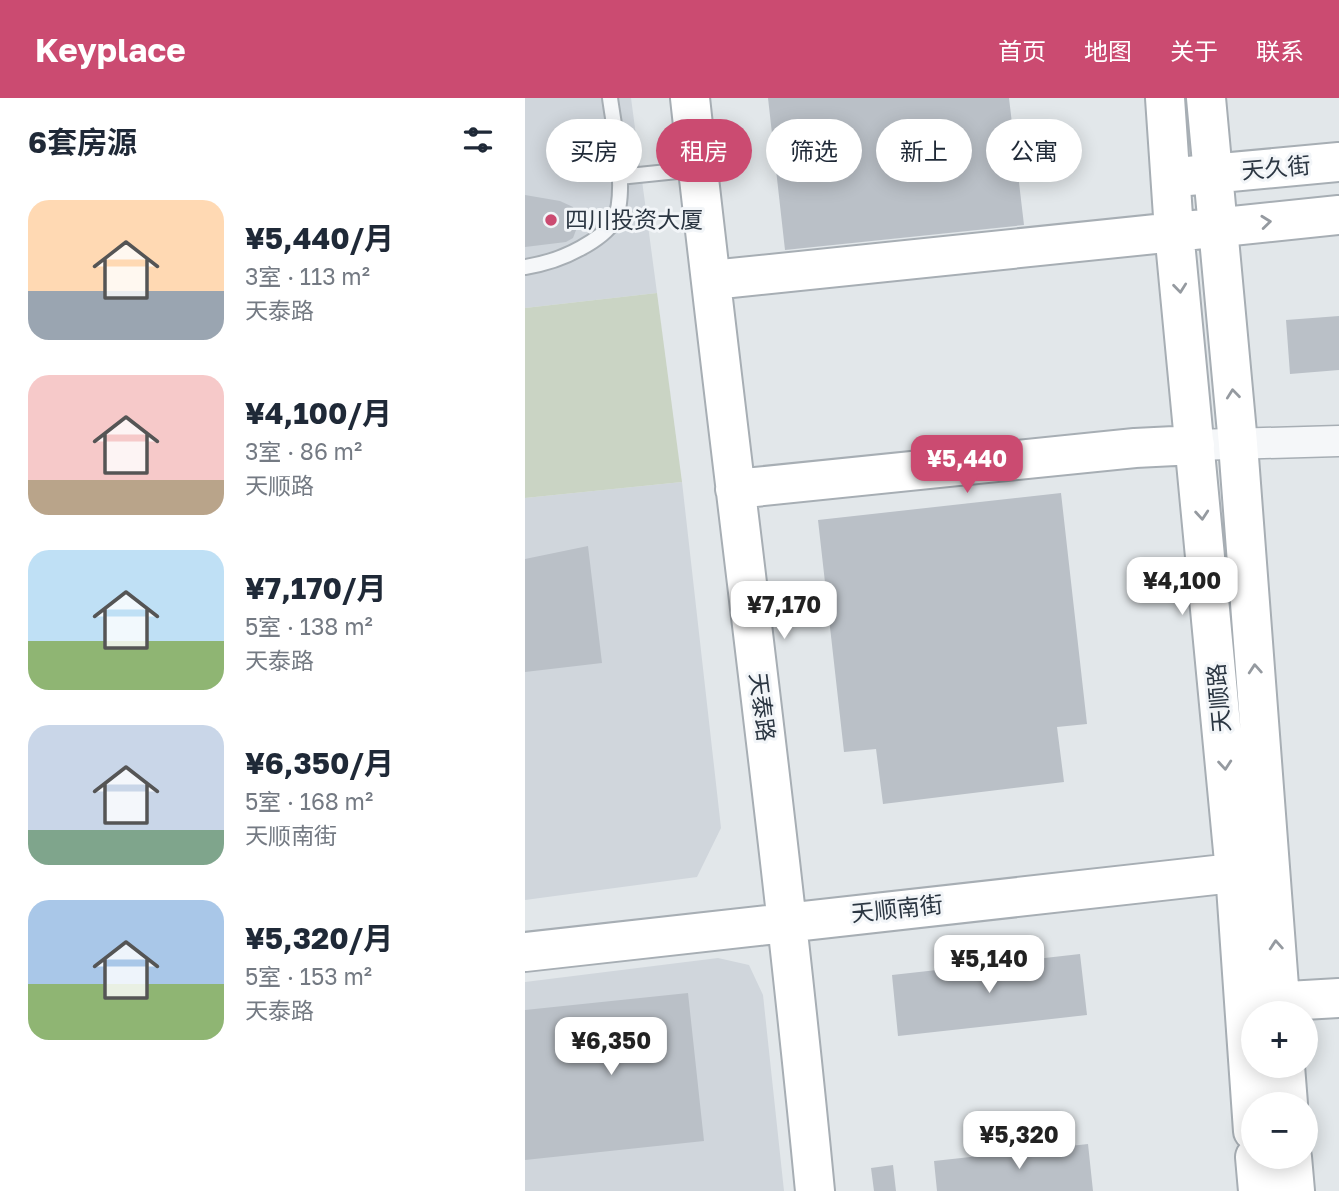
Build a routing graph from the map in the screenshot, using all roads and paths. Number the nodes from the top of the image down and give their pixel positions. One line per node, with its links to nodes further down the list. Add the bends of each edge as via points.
1 (610, 98): 5 (lane)
2 (690, 98): 6 (street, 天泰路)
3 (1165, 98): 9 (street, 天顺路)
4 (1206, 98): 8 (street, 天顺路)
5 (612, 119)
6 (692, 119)
7 (1339, 162): 8 (street, 天久街)
8 (1212, 174): 9 (street, 天久街); 13 (street, 天顺路)
9 (1171, 178): 14 (street, 天顺路)
10 (619, 182): 15 (lane, via 613,221 599,236 561,258)
11 (700, 182): 16 (street, 天泰路)
12 (1339, 215): 13 (street, one-way to 12)
13 (1217, 227): 14 (street); 18 (street, 天顺路, one-way to 13)
14 (1174, 231): 16 (street); 19 (street, 天顺路, one-way to 19)
15 (525, 267)
16 (712, 280): 20 (street, 天泰路)
17 (1339, 442): 18 (street)
18 (1238, 444): 19 (street); 21 (street, 天顺路, one-way to 18)
19 (1195, 445): 20 (street); 21 (street, 天顺路, one-way to 21)
20 (735, 489): 22 (street, 天泰路)
21 (1253, 870): 22 (street, 天顺南街); 25 (street, 天顺路); 26 (street, 天顺路, one-way to 21)
22 (789, 921): 23 (street, 天顺南街); 30 (street, 天泰路)
23 (525, 952)
24 (1339, 998): 27 (street)
25 (1242, 1001)
26 (1279, 1001)
27 (1318, 1002)
28 (1256, 1169): 31 (street)
29 (1293, 1169): 32 (street)
30 (815, 1191)
31 (1258, 1191)
32 (1295, 1191)

